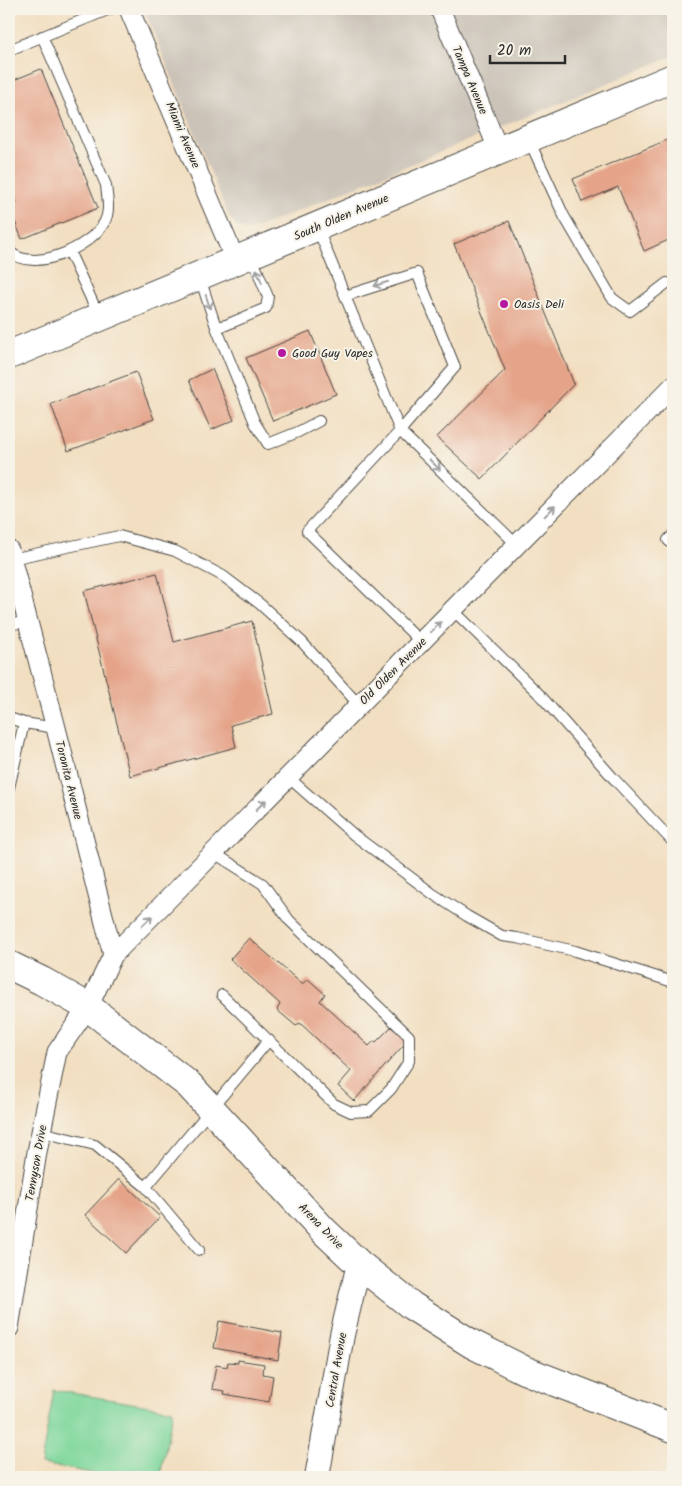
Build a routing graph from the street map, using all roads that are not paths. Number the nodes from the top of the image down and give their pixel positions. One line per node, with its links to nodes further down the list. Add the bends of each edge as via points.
1 (110, 9): 4 (lane)
2 (129, 9): 12 (street, Miami Avenue)
3 (440, 9): 8 (street, Tampa Avenue)
4 (42, 36): 5 (lane); 11 (lane, via 106,185 109,206 104,223)
5 (9, 50)
6 (673, 78): 7 (main road, South Olden Avenue)
7 (528, 139): 8 (main road, South Olden Avenue); 14 (lane, via 564,216 612,298 630,311)
8 (499, 151): 9 (main road, South Olden Avenue)
9 (317, 227): 12 (main road, South Olden Avenue); 15 (lane)
10 (9, 251): 11 (lane, via 14,256 32,260)
11 (70, 251): 16 (lane)
12 (243, 258): 13 (main road, South Olden Avenue); 17 (lane, one-way to 12, via 266,308 268,297)
13 (200, 277): 16 (main road, South Olden Avenue); 17 (lane, one-way to 17)
14 (667, 283)
15 (345, 296): 21 (lane); 21 (lane, one-way to 15, via 455,367 417,273)
16 (100, 318): 18 (main road, South Olden Avenue)
17 (216, 327): 20 (lane, via 255,422 268,444)
18 (9, 355)
19 (673, 386): 23 (street, Old Olden Avenue, one-way to 19)
20 (319, 421)
21 (400, 431): 23 (lane, one-way to 23); 29 (lane, via 307,531)
22 (673, 535): 24 (lane, via 668,540)
23 (517, 545): 26 (street, Old Olden Avenue)
24 (673, 545)
25 (10, 555): 27 (street, Toronita Avenue); 30 (lane, via 118,536 175,551 223,576 260,604 302,642)
26 (453, 610): 29 (street, Old Olden Avenue, one-way to 26); 36 (lane, via 538,694)
27 (28, 620): 28 (lane); 33 (street, Toronita Avenue)
28 (9, 626)
29 (421, 642): 30 (street, Old Olden Avenue)
30 (359, 705): 34 (street, Old Olden Avenue)
31 (9, 718): 32 (lane)
32 (24, 723): 33 (lane); 35 (lane)
33 (56, 728): 38 (street, Toronita Avenue)
34 (288, 778): 37 (street, Old Olden Avenue, one-way to 34); 40 (lane, via 354,835 433,894 502,936 575,951)
35 (9, 788)
36 (673, 842)
37 (214, 853): 38 (street, Old Olden Avenue, one-way to 37); 43 (lane, via 263,884 289,920 408,1036 409,1061 391,1089 369,1111 351,1112 334,1104)
38 (113, 955): 42 (street)
39 (9, 965): 42 (main road, Arena Drive)
40 (673, 982)
41 (222, 995): 43 (lane)
42 (88, 1007): 44 (main road, Arena Drive, via 189,1084); 45 (street, Tennyson Drive, via 57,1052)
43 (269, 1040): 44 (lane)
44 (212, 1108): 46 (lane); 48 (main road, Arena Drive, via 324,1231)
45 (42, 1132): 46 (lane, via 95,1145); 49 (street, Tennyson Drive)
46 (146, 1187): 47 (lane)
47 (200, 1250)
48 (359, 1264): 51 (main road, Arena Drive, via 412,1306 472,1344 524,1370); 52 (street, Central Avenue, via 342,1335)
49 (13, 1271): 50 (street, Tennyson Drive)
50 (9, 1328)
51 (673, 1428)
52 (317, 1477)

